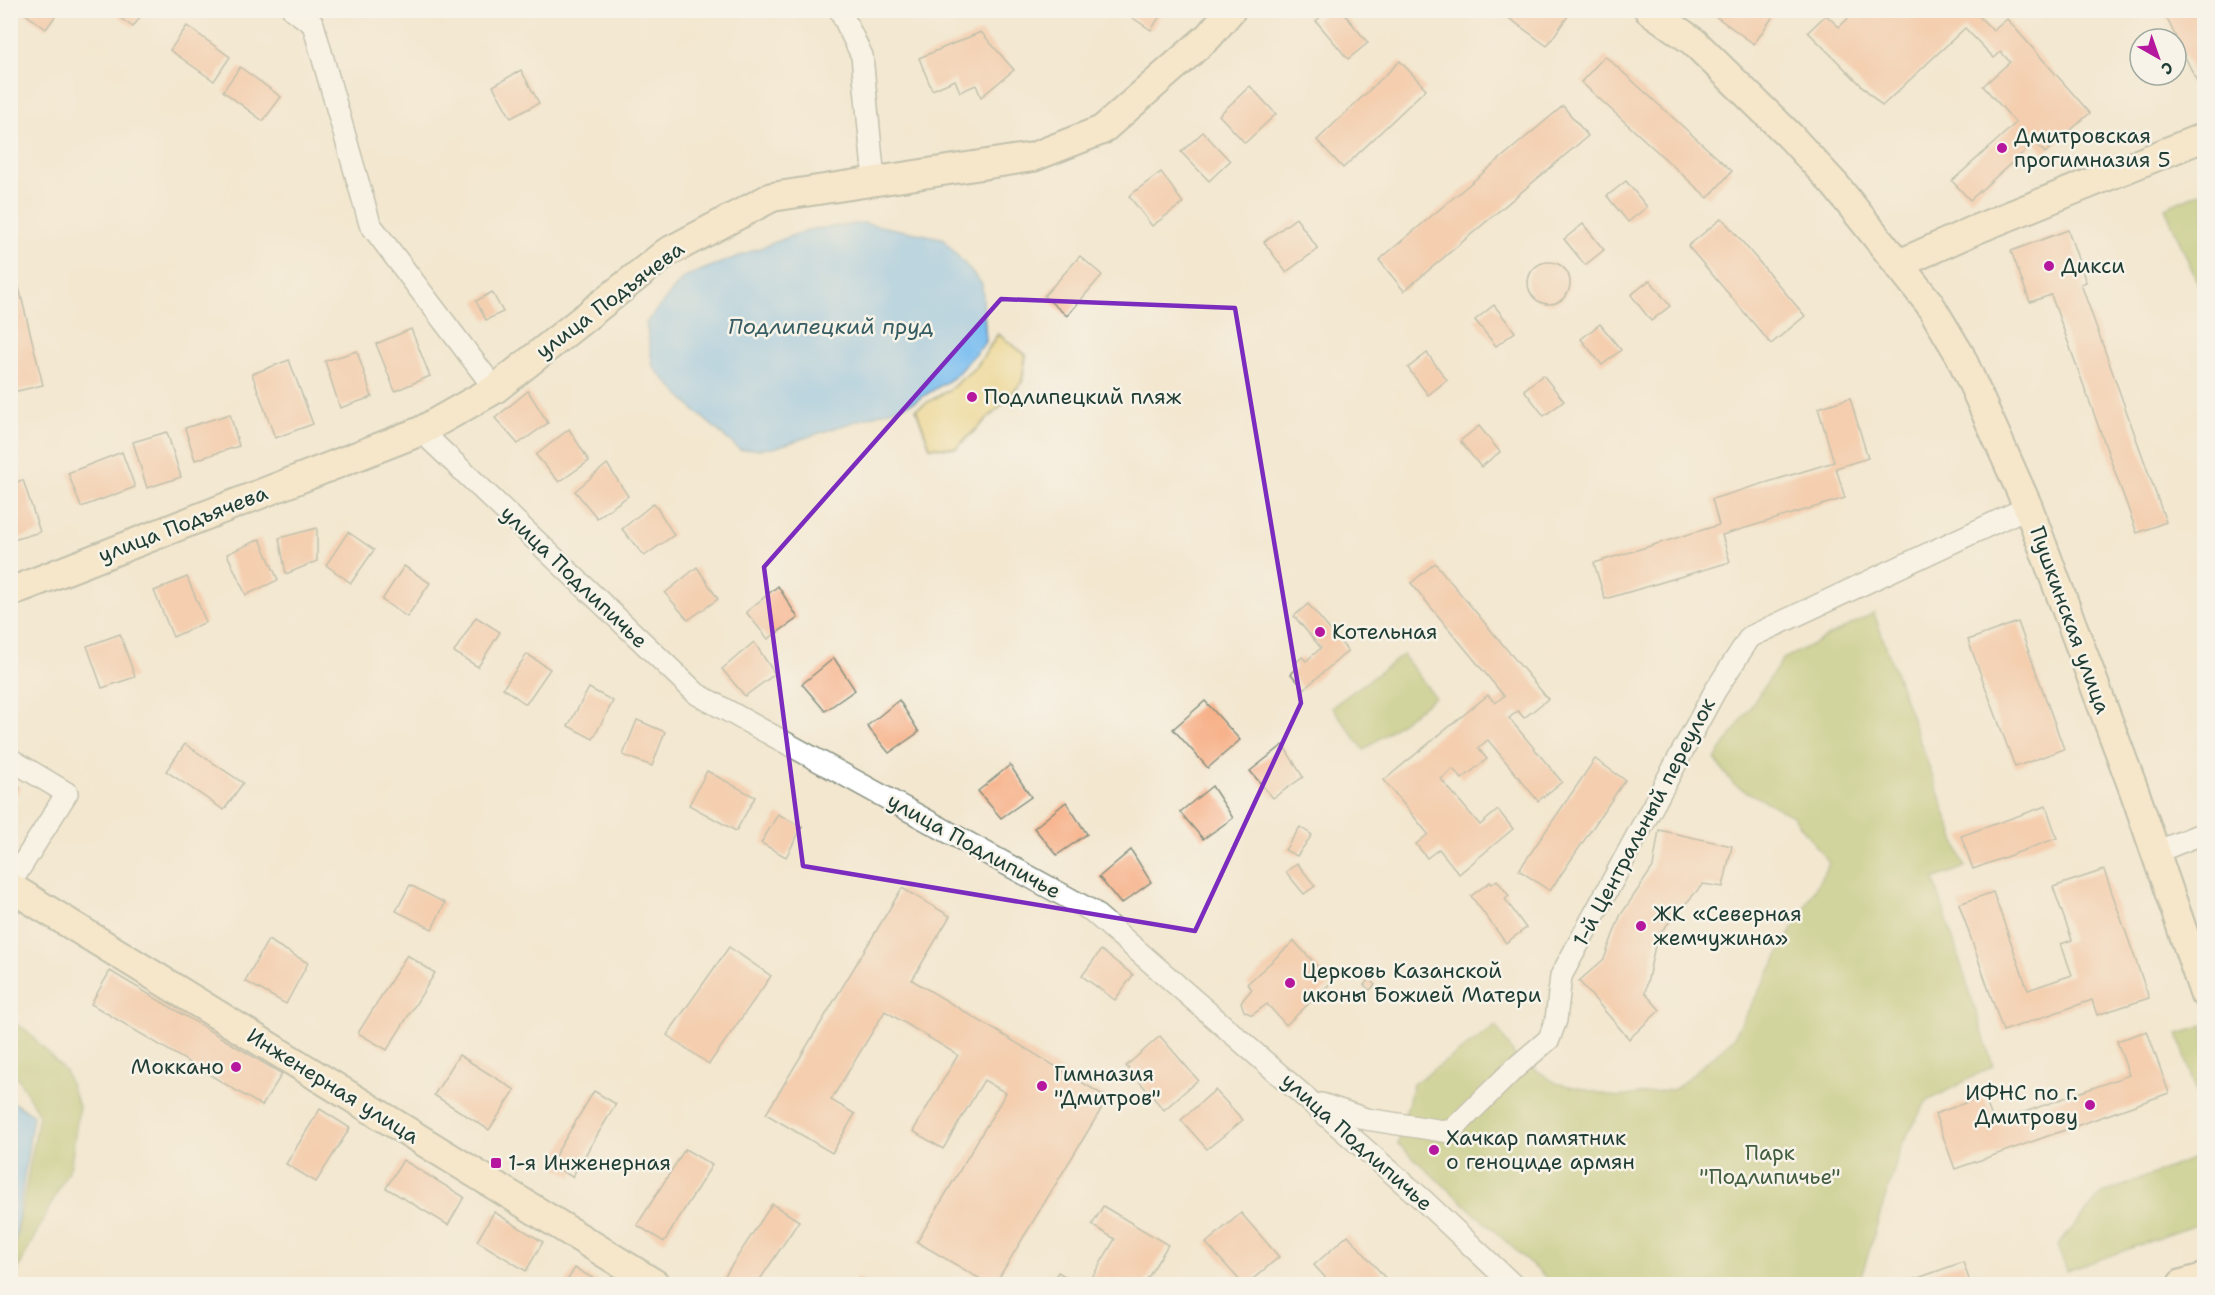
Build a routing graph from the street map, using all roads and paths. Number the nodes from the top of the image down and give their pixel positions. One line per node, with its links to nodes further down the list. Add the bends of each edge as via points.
1 (293, 10): 8 (street, via 313,24 370,224)
2 (840, 10): 6 (street, via 862,56)
3 (1231, 10): 6 (street, улица Подъячева, via 1209,36 1102,130 1033,157)
4 (1649, 10): 7 (street, Пушкинская улица, via 1694,42 1790,136)
5 (2205, 137): 7 (street)
6 (874, 180): 8 (street, улица Подъячева, via 772,197 666,253)
7 (1899, 264): 10 (street, Пушкинская улица, via 1929,303 1960,355)
8 (495, 388): 9 (street, улица Подъячева)
9 (421, 431): 11 (street, улица Подъячева); 17 (street, улица Подлипичье, via 697,694 1092,911)
10 (2028, 507): 14 (street, Пушкинская улица); 17 (street, 1-й Центральный переулок, via 1750,638 1714,691 1561,976 1550,1039 1449,1132 1366,1119)
11 (10, 592)
12 (10, 759): 15 (street, via 67,793)
13 (2205, 833): 14 (street)
14 (2156, 852): 16 (street, Пушкинская улица)
15 (10, 886): 19 (street, Инженерная улица)
16 (2205, 993)
17 (1310, 1100): 20 (street, улица Подлипичье)
18 (2205, 1278): 21 (street)
19 (655, 1284)
20 (1512, 1284)
21 (2182, 1284)

